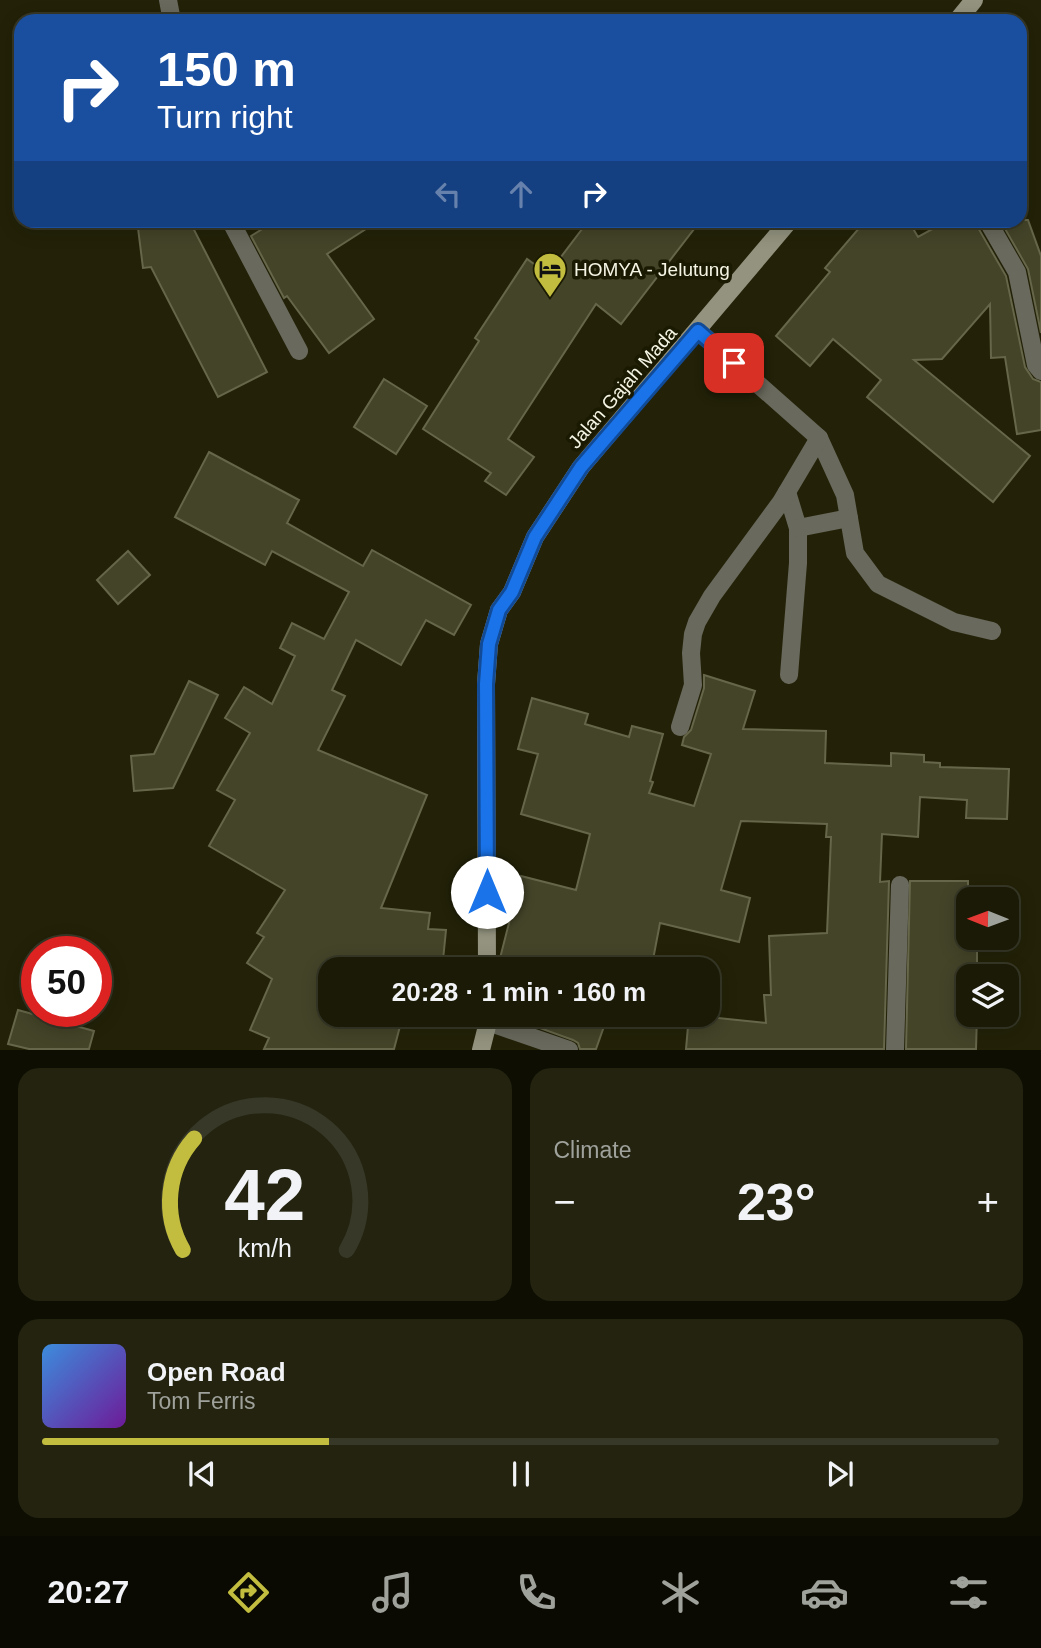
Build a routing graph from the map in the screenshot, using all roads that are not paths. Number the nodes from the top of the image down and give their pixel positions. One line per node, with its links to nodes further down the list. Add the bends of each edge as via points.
1 (974, 0): 2 (main road)
2 (963, 14)
3 (234, 228): 7 (street)
4 (783, 228): 6 (main road, Jalan Gajah Mada)
5 (992, 228): 8 (street, via 1017,272)
6 (698, 331): 9 (street); 17 (main road, Jalan Gajah Mada, via 581,467 535,537 512,592 499,610 489,644 486,684)
7 (299, 351)
8 (1041, 371)
9 (819, 438): 10 (street); 11 (street, via 845,495)
10 (787, 492): 12 (street); 15 (street, via 697,622 691,653 693,685)
11 (849, 518): 12 (street); 13 (street, via 855,553 878,584 954,622)
12 (798, 528): 14 (street)
13 (992, 631)
14 (789, 675)
15 (680, 727)
16 (900, 886): 22 (street)
17 (488, 957)
18 (486, 1027): 20 (main road)
19 (510, 1027): 21 (street)
20 (481, 1049)
21 (569, 1049)
22 (895, 1049)

